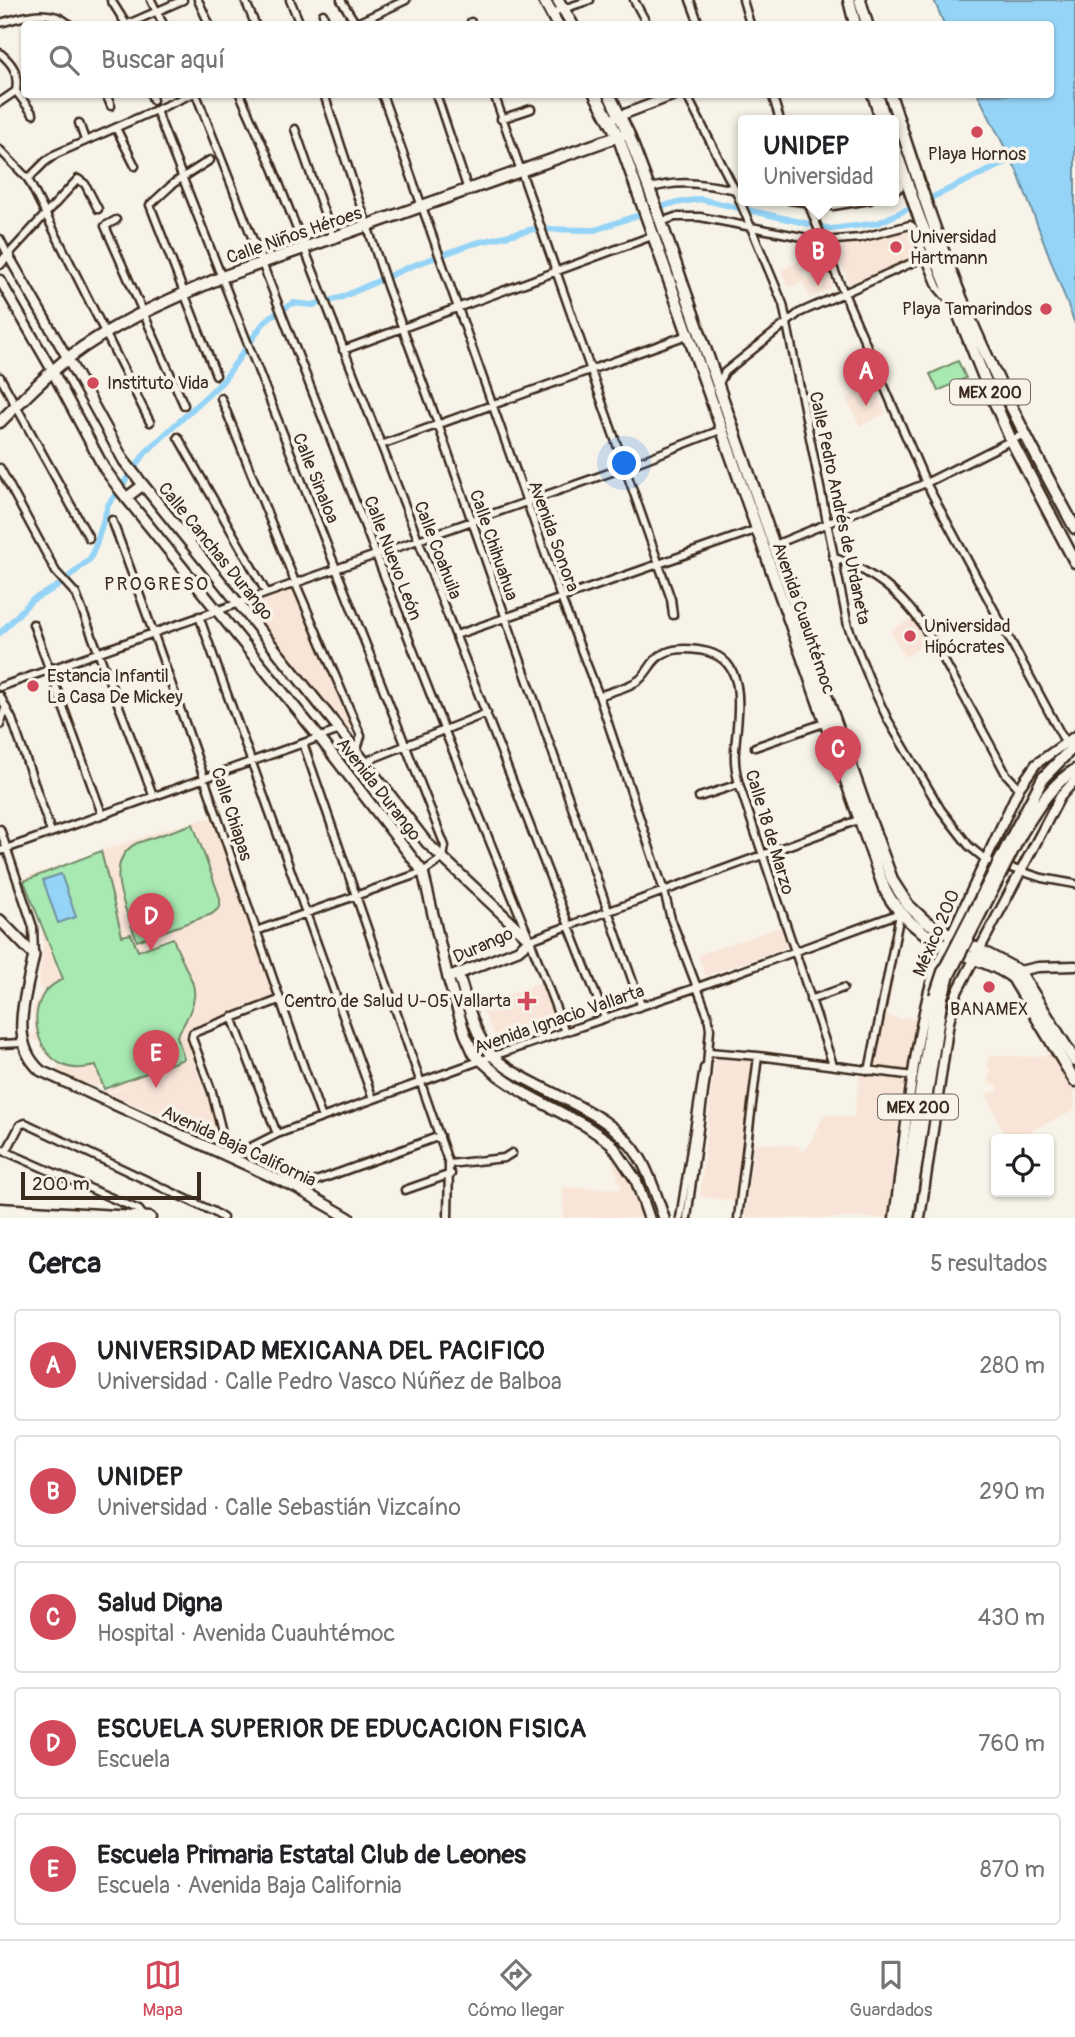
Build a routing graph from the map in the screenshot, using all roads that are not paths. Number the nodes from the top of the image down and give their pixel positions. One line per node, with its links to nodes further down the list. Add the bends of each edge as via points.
1 (111, 0): 22 (street)
2 (151, 0): 18 (street)
3 (183, 0): 18 (street)
4 (198, 0): 25 (street)
5 (245, 0): 26 (street)
6 (290, 0): 27 (street)
7 (341, 0): 29 (street)
8 (406, 0): 30 (street)
9 (544, 0): 19 (main road)
10 (558, 0): 17 (main road)
11 (590, 0): 17 (street)
12 (634, 0): 33 (street)
13 (690, 0): 34 (street)
14 (743, 0): 35 (street)
15 (849, 0): 36 (main road)
16 (860, 0): 37 (main road)
17 (564, 10): 19 (street); 32 (main road)
18 (157, 11): 23 (street); 24 (street)
19 (551, 13): 31 (main road)
20 (323, 14): 28 (street)
21 (66, 21): 38 (street, via 45,14)
22 (125, 21)
23 (134, 21)
24 (162, 21)
25 (208, 21)
26 (254, 21)
27 (299, 21)
28 (326, 21)
29 (353, 21)
30 (361, 21)
31 (555, 21)
32 (570, 21)
33 (645, 21)
34 (698, 21)
35 (749, 21)
36 (860, 21)
37 (862, 21)
38 (0, 23)
39 (0, 53): 40 (street, via 11,62)
40 (16, 91): 42 (street); 59 (street)
41 (21, 98): 63 (street)
42 (21, 98)
43 (108, 98): 60 (street)
44 (184, 98): 62 (street)
45 (196, 98): 104 (street, Calle Nuevo León)
46 (242, 98): 101 (street, Calle Coahuila)
47 (325, 98): 95 (street, Calle Chihuahua)
48 (383, 98): 88 (street, Avenida Sonora)
49 (437, 98): 85 (street)
50 (495, 98): 69 (street)
51 (597, 98): 70 (main road, Avenida Cuauhtémoc)
52 (611, 98): 64 (main road, Avenida Cuauhtémoc)
53 (666, 98): 64 (street)
54 (688, 98): 87 (street, Calle Pedro Andrés de Urdaneta)
55 (773, 98): 65 (street)
56 (872, 98): 66 (street)
57 (878, 98): 67 (main road)
58 (891, 98): 68 (main road, MEX 200)
59 (0, 102)
60 (111, 106)
61 (531, 108): 69 (street)
62 (156, 110): 73 (street); 82 (street, Calle Sinaloa)
63 (33, 114)
64 (620, 115): 70 (street); 75 (main road, Avenida Cuauhtémoc)
65 (778, 115)
66 (877, 115)
67 (883, 115)
68 (897, 115)
69 (501, 119): 81 (street)
70 (609, 120): 76 (main road, Avenida Cuauhtémoc)
71 (899, 121): 135 (main road, MEX 200, via 964,303)
72 (79, 123): 77 (street)
73 (116, 128): 77 (street); 80 (street)
74 (295, 129): 98 (street)
75 (628, 133): 76 (main road, Calle Niños Héroes); 84 (main road, Avenida Cuauhtémoc)
76 (618, 136): 81 (main road, Calle Niños Héroes); 97 (main road, Avenida Cuauhtémoc)
77 (85, 140): 83 (street, via 44,162)
78 (0, 150): 83 (street)
79 (210, 160): 82 (street)
80 (135, 166)
81 (519, 172): 85 (main road, Calle Niños Héroes); 106 (street)
82 (181, 178): 107 (street, Calle Sinaloa); 110 (street, via 150,205)
83 (28, 179): 92 (street)
84 (649, 188): 87 (street, via 691,182); 93 (main road, Avenida Cuauhtémoc)
85 (468, 190): 88 (main road, Calle Niños Héroes)
86 (900, 191): 111 (main road, MEX 200, via 919,217)
87 (738, 192)
88 (422, 206): 95 (main road, Calle Niños Héroes); 112 (street, Avenida Sonora)
89 (744, 206): 96 (street, Calle Pedro Andrés de Urdaneta)
90 (809, 206): 100 (street)
91 (98, 209): 92 (street, via 78,179)
92 (47, 216): 102 (street); 117 (street)
93 (660, 219): 96 (street, via 700,216); 116 (main road, Avenida Cuauhtémoc)
94 (116, 220): 113 (street, via 105,226)
95 (366, 226): 98 (main road, Calle Niños Héroes); 115 (street, Calle Chihuahua)
96 (753, 229): 100 (street); 114 (street, Calle Pedro Andrés de Urdaneta)
97 (652, 236): 106 (street); 118 (main road, Avenida Cuauhtémoc)
98 (333, 238): 101 (main road, Calle Niños Héroes)
99 (0, 239): 102 (street, Calle Canchas Durango)
100 (823, 239): 103 (street, via 860,238 911,225); 109 (street)
101 (304, 248): 104 (main road, Calle Niños Héroes); 119 (street, Calle Coahuila)
102 (8, 255): 105 (street); 120 (street, Calle Canchas Durango)
103 (925, 257): 109 (street); 111 (street, via 937,288)
104 (261, 263): 107 (main road, Calle Niños Héroes); 155 (street, Calle Nuevo León)
105 (0, 264)
106 (554, 272): 112 (street); 121 (street)
107 (222, 276): 110 (main road, Calle Niños Héroes); 159 (street, Calle Sinaloa)
108 (0, 280): 122 (street)
109 (844, 292): 114 (street); 143 (street)
110 (183, 293): 113 (main road, Calle Niños Héroes); 123 (street)
111 (956, 307): 137 (main road, MEX 200)
112 (458, 308): 115 (street); 128 (street, Avenida Sonora)
113 (143, 313): 117 (main road, Calle Niños Héroes); 127 (street)
114 (787, 321): 125 (street, via 725,372); 149 (street, Calle Pedro Andrés de Urdaneta)
115 (403, 328): 119 (street); 133 (street, Calle Chihuahua)
116 (698, 331): 118 (street); 125 (main road, Avenida Cuauhtémoc)
117 (106, 333): 120 (main road, Calle Niños Héroes); 132 (street)
118 (687, 335): 121 (street); 134 (main road, Avenida Cuauhtémoc)
119 (343, 350): 138 (street, Calle Coahuila)
120 (68, 359): 122 (main road, Calle Niños Héroes); 139 (main road, Calle Canchas Durango)
121 (589, 369): 128 (street); 141 (street)
122 (52, 372): 129 (main road, Calle Niños Héroes); 142 (main road, Avenida Durango)
123 (216, 375)
124 (0, 377): 129 (street)
125 (718, 385): 130 (main road, Avenida Cuauhtémoc)
126 (222, 398): 160 (street)
127 (184, 405)
128 (492, 405): 133 (street); 146 (street, Avenida Sonora)
129 (16, 406): 131 (main road, Calle Niños Héroes); 152 (street)
130 (731, 420): 134 (street); 150 (main road, Avenida Cuauhtémoc)
131 (0, 422)
132 (150, 422)
133 (438, 424): 138 (street); 148 (street, Calle Chihuahua)
134 (721, 431): 141 (street); 150 (main road, Avenida Cuauhtémoc)
135 (1026, 433): 137 (street); 151 (main road, MEX 200)
136 (178, 437): 161 (street)
137 (1011, 440): 143 (street); 157 (main road, MEX 200)
138 (381, 445): 153 (street, Calle Coahuila)
139 (122, 459): 142 (main road); 144 (main road, Calle Canchas Durango)
140 (0, 468): 171 (street, via 60,578 76,594)
141 (623, 468): 146 (street); 158 (street)
142 (106, 471): 145 (main road, Avenida Durango)
143 (926, 484): 149 (street); 186 (street)
144 (143, 485): 145 (main road); 163 (main road, Calle Canchas Durango)
145 (123, 494): 164 (main road, Avenida Durango)
146 (527, 501): 148 (street); 162 (street, Avenida Sonora)
147 (111, 520): 169 (street, Calle Chiapas)
148 (471, 520): 153 (street); 167 (street, Calle Chihuahua)
149 (828, 525): 154 (street); 156 (street, Calle Pedro Andrés de Urdaneta)
150 (761, 528): 154 (main road, Avenida Cuauhtémoc); 158 (street)
151 (1075, 528)
152 (89, 538)
153 (419, 539): 155 (street); 170 (street, Calle Coahuila)
154 (769, 547): 178 (main road, Avenida Cuauhtémoc); 218 (main road, Avenida Cuauhtémoc, via 893,882 916,914)
155 (376, 554): 159 (street); 180 (street, Calle Nuevo León)
156 (833, 557): 195 (street, via 869,573 910,607 937,646 1006,774); 206 (street, Calle Pedro Andrés de Urdaneta, via 848,626 888,720 955,831)
157 (1075, 562)
158 (659, 564): 162 (street); 165 (street)
159 (336, 568): 160 (street); 185 (street, Calle Sinaloa)
160 (295, 582): 161 (street); 188 (street, via 361,736)
161 (266, 592): 163 (street)
162 (561, 598): 167 (street); 175 (street, Avenida Sonora)
163 (237, 603): 164 (street); 181 (main road, Calle Canchas Durango)
164 (216, 610): 166 (street); 183 (main road, Avenida Durango)
165 (673, 615)
166 (199, 616): 169 (street); 189 (street)
167 (505, 619): 170 (street); 212 (street, Calle Chihuahua)
168 (33, 624): 172 (street)
169 (154, 631): 171 (street); 192 (street, Calle Chiapas)
170 (456, 635): 177 (street, Calle Coahuila)
171 (99, 651): 172 (street); 196 (street)
172 (49, 669): 173 (street); 198 (street)
173 (0, 687)
174 (0, 696): 176 (street)
175 (599, 696): 194 (street, Calle 18 de Marzo, via 640,679 666,652 715,654 733,674 737,689); 210 (street, Avenida Sonora)
176 (5, 709): 179 (street); 201 (street)
177 (486, 713): 180 (street); 216 (street, Calle Coahuila)
178 (824, 723): 187 (street); 199 (main road, Avenida Cuauhtémoc)
179 (0, 724)
180 (444, 729): 185 (street); 219 (street, Calle Nuevo León)
181 (340, 730): 183 (street); 188 (main road, Calle Canchas Durango)
182 (1075, 736): 186 (street, México 200)
183 (320, 737): 184 (street); 207 (main road, Avenida Durango)
184 (303, 743): 189 (street); 211 (street)
185 (406, 744): 190 (street); 205 (street, Calle Sinaloa, via 445,846)
186 (1070, 744): 195 (street, México 200, via 1035,764); 202 (main road, MEX 200, via 1043,778)
187 (755, 747)
188 (356, 752): 190 (main road, Calle Canchas Durango)
189 (252, 761): 192 (street); 213 (street)
190 (364, 762): 205 (main road, Calle Canchas Durango)
191 (1075, 770): 202 (main road, MEX 200, via 1054,787)
192 (205, 777): 196 (street); 217 (street, Calle Chiapas)
193 (1075, 780): 208 (street, via 1060,797)
194 (739, 784): 197 (street); 204 (street, Calle 18 de Marzo)
195 (1019, 788): 206 (street, México 200)
196 (153, 795): 198 (street)
197 (699, 797)
198 (102, 814): 201 (street)
199 (858, 820): 204 (street); 214 (main road, Avenida Cuauhtémoc, via 884,888)
200 (0, 829): 203 (street)
201 (51, 832): 203 (street)
202 (1018, 832): 230 (main road, México 200 / MEX 200, bridge, via 943,972)
203 (3, 849): 222 (street, via 33,927)
204 (762, 855): 210 (street); 221 (street, Calle 18 de Marzo)
205 (443, 858): 207 (street); 219 (main road)
206 (986, 860): 208 (street, Calle Pedro Andrés de Urdaneta); 218 (street, México 200)
207 (423, 872): 211 (street); 227 (main road, Avenida Durango)
208 (1020, 872): 209 (street, Calle Pedro Andrés de Urdaneta); 223 (street)
209 (1075, 884)
210 (664, 891): 212 (street); 228 (street, Avenida Sonora)
211 (358, 896): 213 (street); 248 (street)
212 (608, 912): 216 (street); 233 (street, Calle Chihuahua)
213 (305, 914): 217 (street); 249 (street)
214 (900, 914): 220 (main road, Avenida Cuauhtémoc); 221 (street, Avenida Ignacio Vallarta); 245 (street)
215 (0, 920): 222 (main road)
216 (569, 925): 219 (street); 235 (street, Calle Coahuila)
217 (256, 931): 231 (street, Calle Chiapas)
218 (951, 936): 220 (street, México 200); 223 (main road, Avenida Cuauhtémoc)
219 (530, 940): 226 (main road, Durango, via 518,950); 236 (street, Calle Nuevo León)
220 (945, 946): 223 (main road, Avenida Cuauhtémoc); 246 (street, México 200, via 929,992)
221 (793, 952): 228 (street, Avenida Ignacio Vallarta); 232 (street, Calle 18 de Marzo)
222 (34, 955): 237 (main road, via 21,1023)
223 (977, 955): 225 (main road, Avenida Cuauhtémoc); 247 (main road, Avenida Cuauhtémoc, via 1013,978); 279 (street, via 952,1006)
224 (1075, 966): 225 (street)
225 (1019, 971): 243 (main road)
226 (458, 974): 227 (main road, Durango); 239 (main road, via 477,1030)
227 (448, 978): 242 (main road, Avenida Durango, via 470,1046)
228 (698, 987): 233 (street, Avenida Ignacio Vallarta); 240 (street, Avenida Sonora, via 710,1029)
229 (843, 988): 232 (street)
230 (938, 997): 277 (main road, México 200 / MEX 200); 278 (main road, México 200 / MEX 200)
231 (279, 1000): 234 (street); 250 (street, Calle Chiapas)
232 (810, 1000): 244 (street, Calle 18 de Marzo)
233 (641, 1005): 235 (street, Avenida Ignacio Vallarta)
234 (232, 1017): 253 (street); 258 (street, via 196,1031 192,1038)
235 (605, 1018): 236 (street, Avenida Ignacio Vallarta)
236 (565, 1032): 239 (street, Avenida Ignacio Vallarta)
237 (23, 1043): 238 (street); 258 (main road, Avenida Baja California, via 41,1071)
238 (0, 1044)
239 (493, 1056): 242 (street, Avenida Ignacio Vallarta); 252 (main road)
240 (707, 1056): 241 (street); 251 (street, Avenida Sonora)
241 (758, 1056): 244 (street); 275 (street)
242 (481, 1060): 248 (street, Avenida Ignacio Vallarta); 255 (main road, Avenida Durango, via 524,1093)
243 (1075, 1061)
244 (833, 1065): 245 (street)
245 (869, 1070): 246 (street)
246 (914, 1076): 276 (street, México 200)
247 (1075, 1081)
248 (422, 1082): 249 (street, Avenida Ignacio Vallarta); 254 (street)
249 (373, 1099): 250 (street, Avenida Ignacio Vallarta)
250 (322, 1118): 253 (street, Avenida Ignacio Vallarta)
251 (696, 1129): 273 (street); 274 (street)
252 (621, 1133): 255 (main road); 272 (main road, via 644,1165)
253 (277, 1134): 258 (street, Avenida Ignacio Vallarta)
254 (440, 1136): 259 (street); 261 (street)
255 (611, 1143): 271 (main road, Avenida Durango, via 636,1180)
256 (3, 1150): 266 (street, via 139,1210); 268 (street, via 24,1123)
257 (512, 1153): 259 (street, via 504,1158)
258 (230, 1156): 261 (main road, Avenida Baja California)
259 (449, 1164): 260 (street)
260 (451, 1174): 262 (street); 270 (street)
261 (297, 1188): 269 (main road, Avenida Baja California)
262 (405, 1190)
263 (0, 1209): 265 (main road)
264 (0, 1216): 265 (main road)
265 (36, 1216): 266 (main road)
266 (145, 1218): 267 (main road)
267 (150, 1218)
268 (223, 1218)
269 (349, 1218)
270 (448, 1218)
271 (649, 1218)
272 (664, 1218)
273 (680, 1218)
274 (687, 1218)
275 (738, 1218)
276 (894, 1218)
277 (901, 1218)
278 (908, 1218)
279 (920, 1218)

